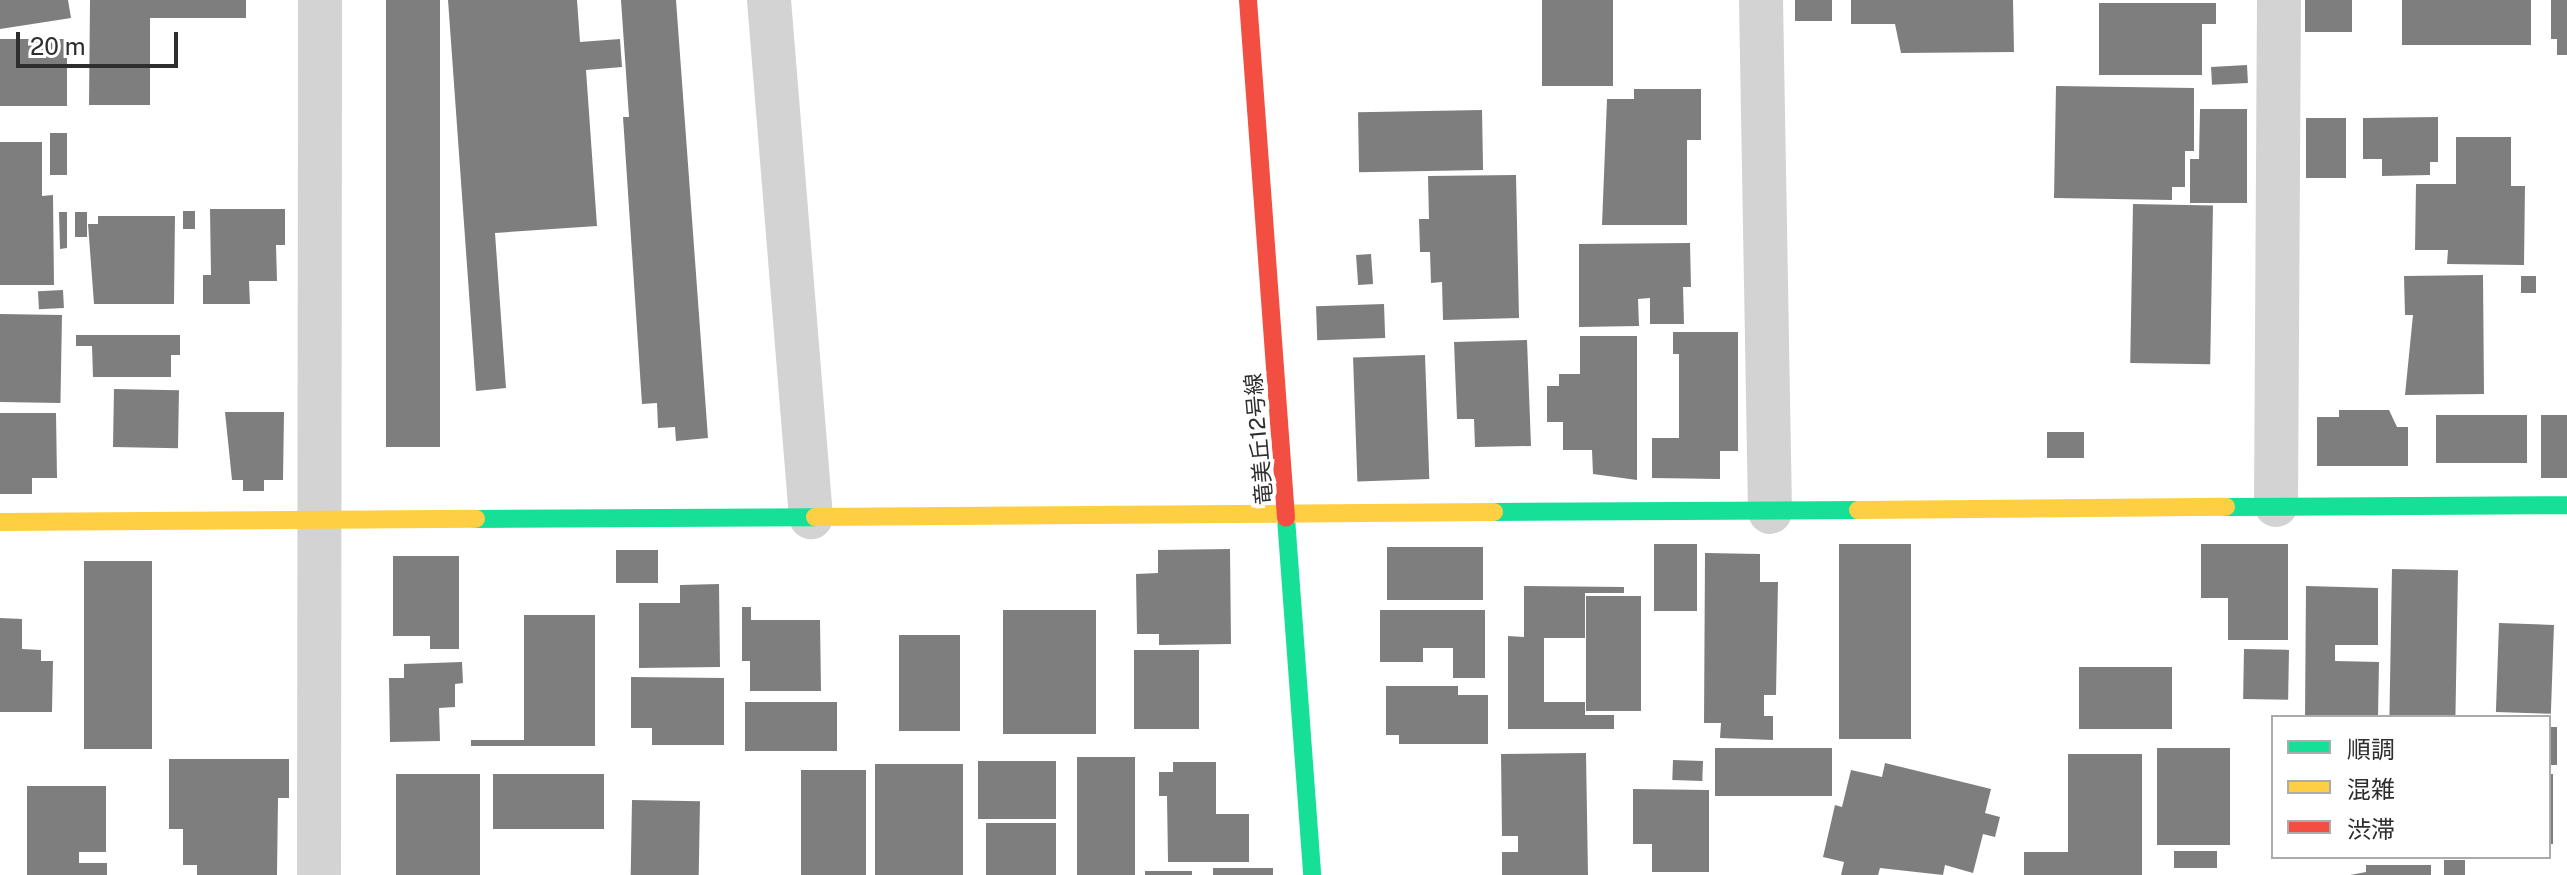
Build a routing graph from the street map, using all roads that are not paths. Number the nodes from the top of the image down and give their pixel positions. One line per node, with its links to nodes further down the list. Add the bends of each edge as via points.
1 (320, 0): 11 (street)
2 (769, 0): 9 (street)
3 (1248, 0): 10 (street, 竜美丘12号線)
4 (1761, 0): 8 (street)
5 (2279, 0): 6 (street)
6 (2276, 505): 7 (street); 8 (street)
7 (2567, 505)
8 (1770, 512): 10 (street)
9 (811, 517): 10 (street); 11 (street)
10 (1290, 517): 14 (street, 竜美丘12号線)
11 (322, 518): 12 (street); 13 (street)
12 (0, 522)
13 (319, 875)
14 (1312, 875)

